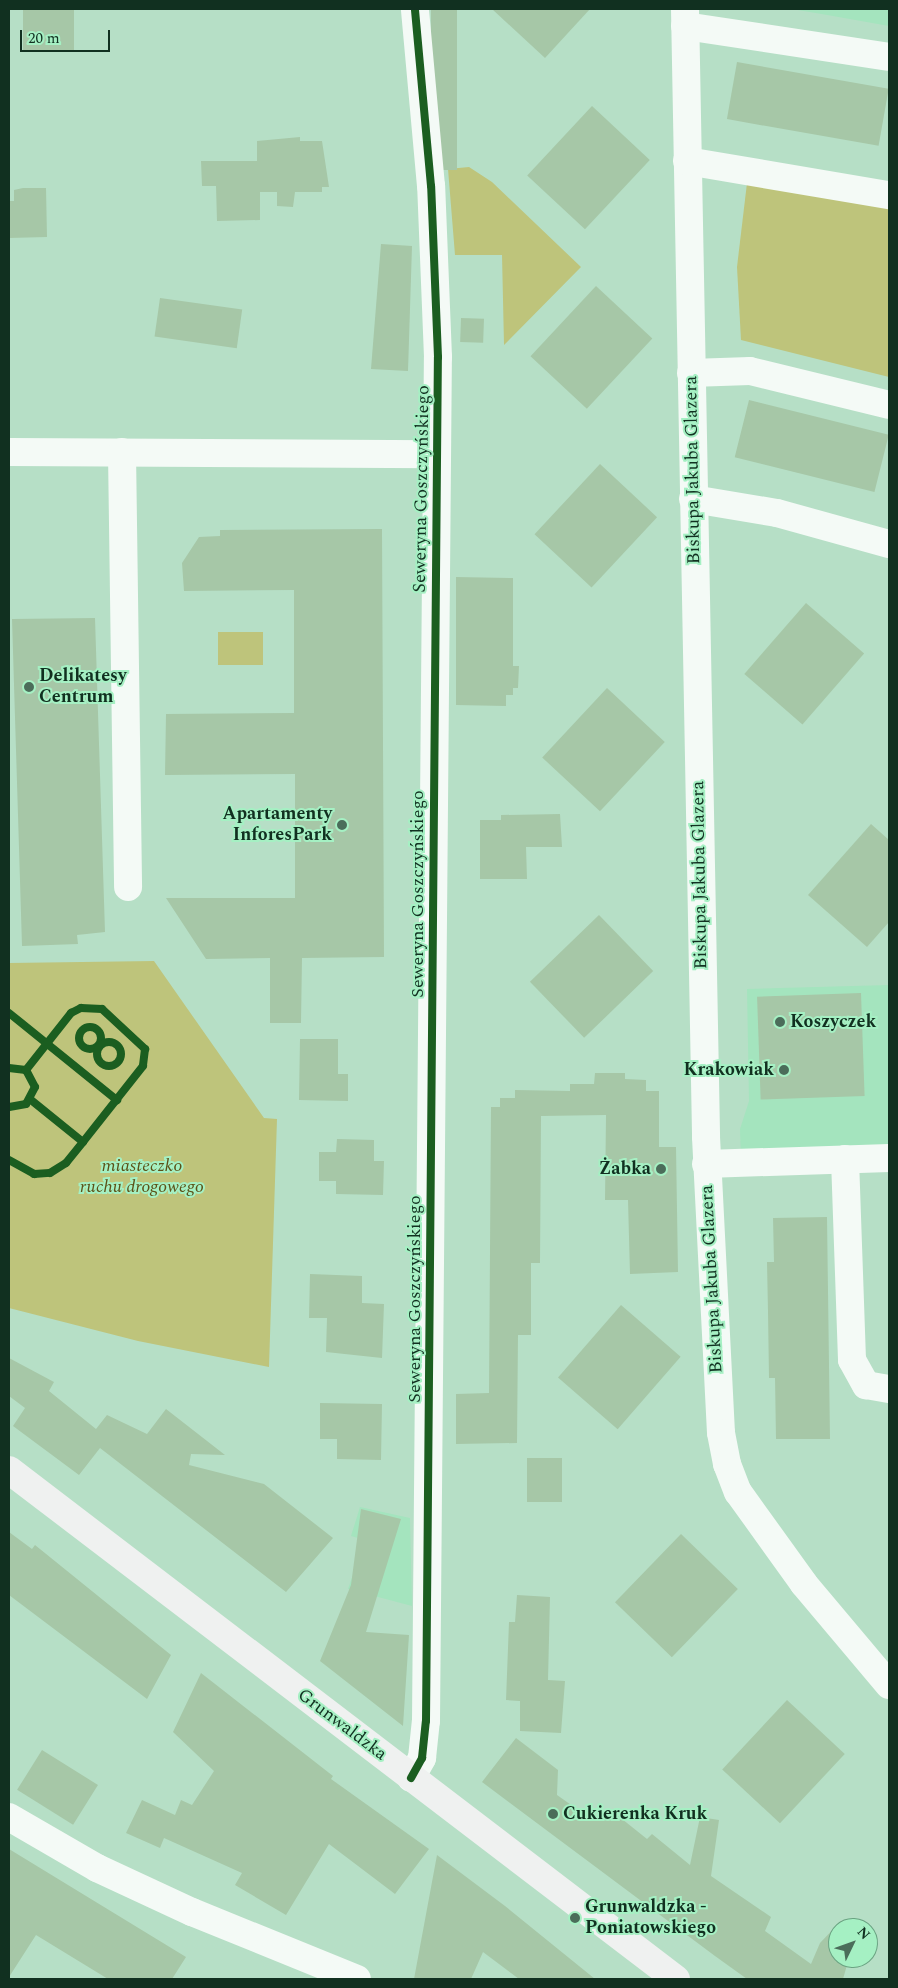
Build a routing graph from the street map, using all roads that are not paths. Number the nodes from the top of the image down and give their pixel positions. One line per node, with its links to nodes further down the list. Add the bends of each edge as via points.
1 (415, 9): 10 (street, Seweryna Goszczyńskiego, via 438,298)
2 (685, 17): 3 (street); 4 (street, Biskupa Jakuba Glazera)
3 (889, 56)
4 (687, 161): 5 (street); 6 (street, Biskupa Jakuba Glazera)
5 (889, 195)
6 (691, 374): 7 (street, via 750,371); 11 (street, Biskupa Jakuba Glazera)
7 (889, 406)
8 (9, 452): 9 (street)
9 (122, 452): 10 (street); 13 (street)
10 (436, 454): 20 (street, Seweryna Goszczyńskiego, via 426,1721 422,1758)
11 (693, 499): 12 (street, via 768,511); 16 (street, Biskupa Jakuba Glazera)
12 (889, 544)
13 (128, 887)
14 (889, 1158): 15 (street)
15 (845, 1160): 16 (street); 17 (street, via 852,1360 866,1385)
16 (706, 1164): 19 (street, Biskupa Jakuba Glazera, via 721,1433 726,1464 738,1492 804,1584)
17 (889, 1389)
18 (9, 1470): 20 (main road, Grunwaldzka)
19 (889, 1685)
20 (411, 1778): 23 (main road, Grunwaldzka)
21 (9, 1817): 22 (street, via 97,1868 192,1912)
22 (357, 1979)
23 (676, 1979)

